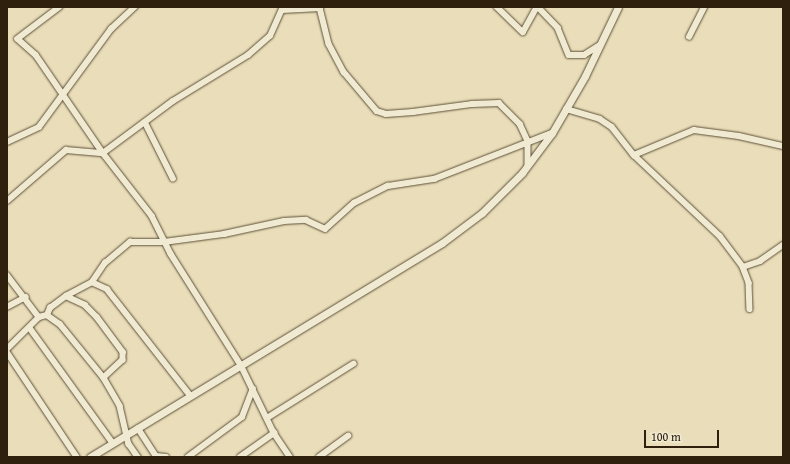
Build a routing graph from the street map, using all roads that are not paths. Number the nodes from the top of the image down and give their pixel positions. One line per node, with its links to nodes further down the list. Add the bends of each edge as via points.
1 (60, 7): 10 (street, via 18,39 36,55)
2 (135, 7): 10 (street, via 110,29)
3 (497, 7): 4 (street, via 523,32)
4 (538, 7): 9 (street, via 558,28 569,55 584,55)
5 (618, 7): 9 (street)
6 (704, 7): 8 (street)
7 (283, 8): 12 (street, via 270,36 248,55 192,89); 14 (street, via 320,8 329,44 344,72 377,111 386,114 472,104 499,104 520,124)
8 (689, 37)
9 (600, 45): 11 (street)
10 (63, 96): 15 (street, via 39,127); 17 (street)
11 (566, 109): 13 (street); 18 (street, via 600,119 612,127)
12 (145, 122): 17 (street); 20 (street)
13 (552, 133): 14 (street); 19 (street)
14 (528, 141): 19 (street); 22 (street, via 434,180 388,186 354,203 325,230 306,220 284,221 224,234)
15 (7, 142)
16 (783, 146): 18 (street, via 739,136 694,130)
17 (104, 153): 21 (street, via 66,150); 22 (street, via 152,216)
18 (634, 155): 24 (street, via 720,236)
19 (528, 166): 36 (street, via 504,194 464,228)
20 (173, 178)
21 (7, 201)
22 (164, 242): 26 (street, via 130,242 105,263); 36 (street)
23 (783, 245): 24 (street, via 760,261)
24 (743, 267): 30 (street, via 749,283)
25 (7, 275): 28 (street)
26 (92, 282): 27 (street); 39 (street, via 107,289)
27 (66, 296): 31 (street, via 50,308); 37 (street, via 85,305 123,352 123,360)
28 (26, 297): 29 (street); 32 (street)
29 (7, 307)
30 (750, 309)
31 (47, 315): 32 (street); 37 (street, via 60,324)
32 (40, 317): 33 (street)
33 (30, 328): 34 (street); 45 (street)
34 (7, 351): 46 (street)
35 (353, 364): 40 (street)
36 (241, 365): 38 (street); 39 (street)
37 (104, 378): 43 (street, via 120,406)
38 (253, 389): 40 (street); 50 (street, via 242,417)
39 (190, 395): 41 (street)
40 (267, 418): 42 (street)
41 (138, 428): 43 (street); 49 (street, via 156,456)
42 (274, 433): 51 (street); 52 (street)
43 (128, 434): 45 (street); 48 (street, via 129,444)
44 (348, 436): 53 (street)
45 (113, 443): 47 (street)
46 (77, 457)
47 (90, 457)
48 (138, 457)
49 (166, 457)
50 (188, 457)
51 (240, 457)
52 (290, 457)
53 (320, 457)

